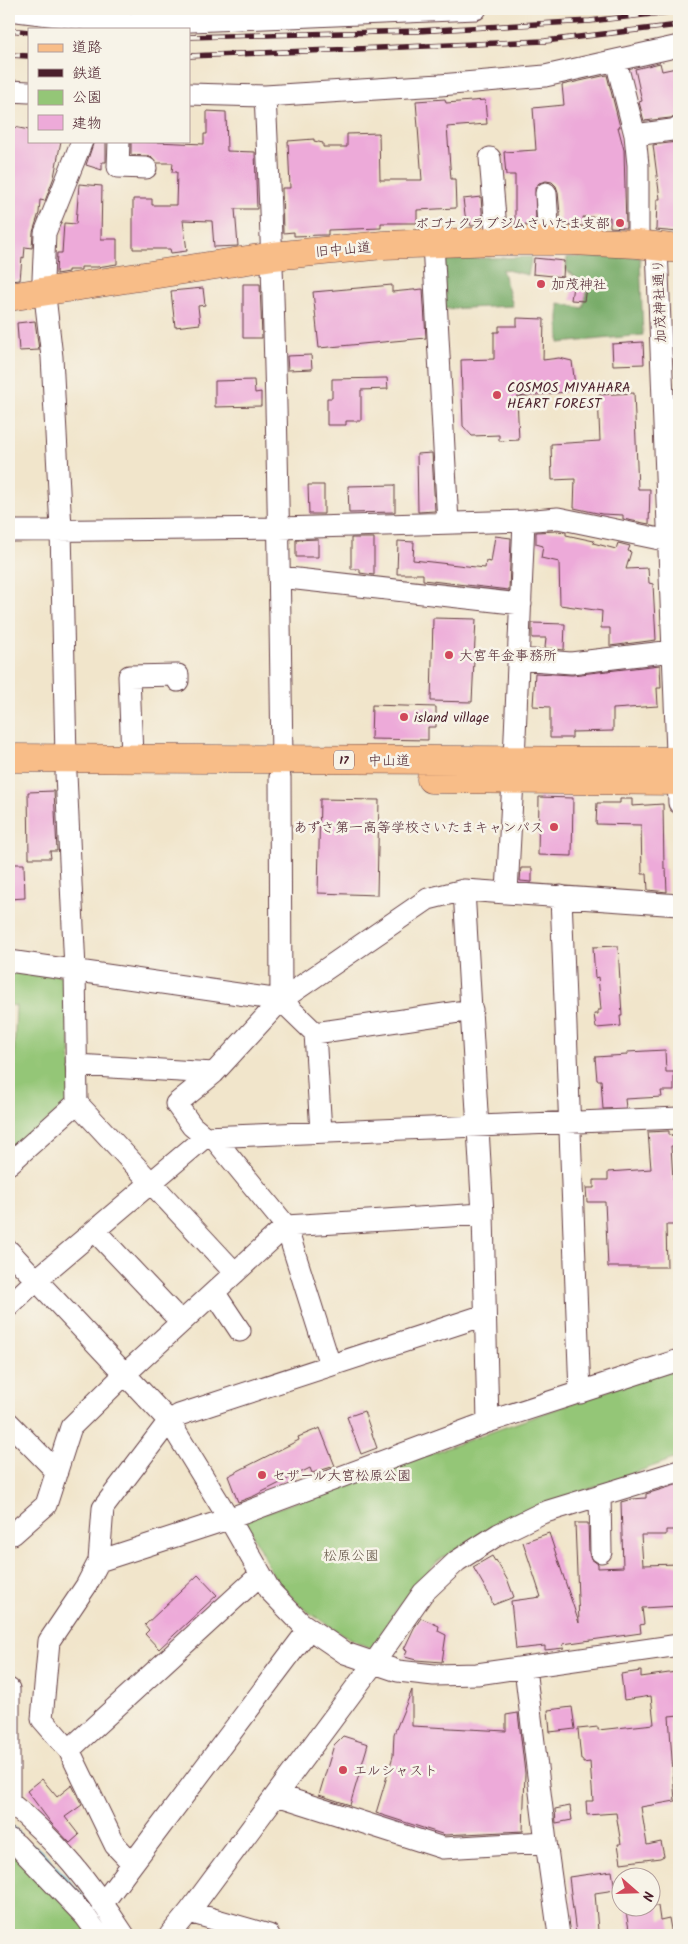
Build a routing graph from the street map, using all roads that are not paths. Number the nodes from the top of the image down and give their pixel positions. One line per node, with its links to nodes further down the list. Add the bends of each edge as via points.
1 (463, 9): 3 (street)
2 (9, 10): 4 (street)
3 (299, 13): 4 (street)
4 (124, 17)
5 (679, 46): 6 (street)
6 (616, 61): 10 (street, via 545,76); 12 (street, 加茂神社通り)
7 (9, 91): 8 (street)
8 (28, 92)
9 (190, 94): 10 (street)
10 (266, 96): 22 (street)
11 (679, 129): 12 (street)
12 (635, 135): 21 (street, 加茂神社通り, via 638,165)
13 (82, 142): 23 (street, via 45,233)
14 (119, 142): 16 (street, via 118,168)
15 (490, 158): 18 (street)
16 (146, 168)
17 (546, 193): 19 (street)
18 (497, 241): 19 (main road, 旧中山道); 20 (main road, 旧中山道)
19 (548, 241): 21 (main road, 旧中山道)
20 (433, 243): 22 (main road, 旧中山道); 27 (street)
21 (658, 247): 25 (street, 加茂神社通り)
22 (273, 256): 23 (main road, 旧中山道); 28 (street)
23 (44, 291): 24 (main road, 旧中山道); 29 (street, via 52,357)
24 (9, 297)
25 (670, 385): 31 (street, 加茂神社通り)
26 (524, 521): 27 (street); 31 (street, via 558,518); 33 (street)
27 (448, 523): 28 (street)
28 (280, 528): 29 (street); 32 (street)
29 (61, 530): 30 (street); 39 (street)
30 (9, 531)
31 (674, 542): 34 (street, 加茂神社通り)
32 (279, 577): 33 (street); 40 (street)
33 (521, 604): 35 (street)
34 (676, 651): 35 (street, via 571,663); 43 (street, 加茂神社通り)
35 (519, 659): 41 (street)
36 (178, 681): 37 (street, via 178,675 129,676)
37 (132, 757): 39 (main road, 中山道 / 17); 40 (main road, 中山道 / 17)
38 (9, 758): 39 (main road, 中山道 / 17)
39 (66, 766): 40 (main road, 中山道 / 17); 42 (main road, 中山道 / 17); 49 (street)
40 (281, 769): 41 (main road, 中山道 / 17); 50 (street)
41 (514, 770): 43 (main road, 中山道 / 17); 45 (street)
42 (9, 775)
43 (679, 778)
44 (464, 890): 45 (street); 50 (street, via 428,898); 51 (street)
45 (507, 892): 46 (street)
46 (561, 896): 47 (street); 57 (street)
47 (679, 904)
48 (9, 961): 49 (street)
49 (75, 970): 50 (street); 53 (street)
50 (281, 1000): 52 (street); 54 (street)
51 (472, 1010): 52 (street); 58 (street)
52 (315, 1033): 59 (street)
53 (76, 1065): 54 (street); 55 (street)
54 (214, 1074): 60 (street, via 176,1104 192,1126)
55 (77, 1103): 61 (street); 62 (street)
56 (679, 1118): 57 (street)
57 (570, 1124): 58 (street); 77 (street)
58 (478, 1125): 59 (street); 63 (street)
59 (322, 1132): 60 (street)
60 (208, 1137): 62 (street); 64 (street)
61 (9, 1164)
62 (151, 1182): 65 (street); 67 (street)
63 (483, 1214): 64 (street); 71 (street)
64 (286, 1226): 67 (street); 75 (street)
65 (95, 1230): 68 (street); 72 (street)
66 (9, 1251): 68 (street)
67 (235, 1272): 69 (street)
68 (36, 1280): 70 (street); 76 (street)
69 (214, 1292): 72 (street); 73 (street)
70 (9, 1306)
71 (485, 1315): 75 (street); 79 (street)
72 (181, 1322): 76 (street)
73 (240, 1331)
74 (679, 1360): 77 (street)
75 (330, 1365): 78 (street)
76 (125, 1374): 78 (street); 82 (street, via 72,1427)
77 (580, 1393): 79 (street)
78 (169, 1421): 84 (street); 87 (street, via 103,1508)
79 (488, 1422): 84 (street)
80 (9, 1423): 82 (street)
81 (679, 1471): 83 (street)
82 (57, 1472): 85 (street, via 46,1506)
83 (600, 1495): 86 (street); 91 (street, via 542,1513 499,1534 457,1561 423,1593)
84 (228, 1518): 87 (street); 88 (street)
85 (10, 1534)
86 (601, 1552)
87 (99, 1561): 94 (street, via 49,1641 42,1719)
88 (261, 1574): 89 (street, via 271,1592); 94 (street)
89 (309, 1629): 91 (street, via 345,1653); 99 (street)
90 (679, 1645): 92 (street)
91 (374, 1663): 92 (street, via 398,1671 434,1675); 95 (street)
92 (525, 1668): 98 (street)
93 (9, 1689): 96 (street)
94 (69, 1750): 99 (street, via 115,1845)
95 (277, 1795): 98 (street, via 443,1848); 101 (street)
96 (9, 1803): 100 (street, via 59,1848)
97 (9, 1839): 102 (street, via 85,1916)
98 (546, 1842): 106 (street)
99 (132, 1863): 100 (street)
100 (103, 1902): 103 (street)
101 (190, 1912): 104 (street); 105 (street)
102 (99, 1935)
103 (124, 1935)
104 (170, 1935)
105 (269, 1935)
106 (559, 1935)

